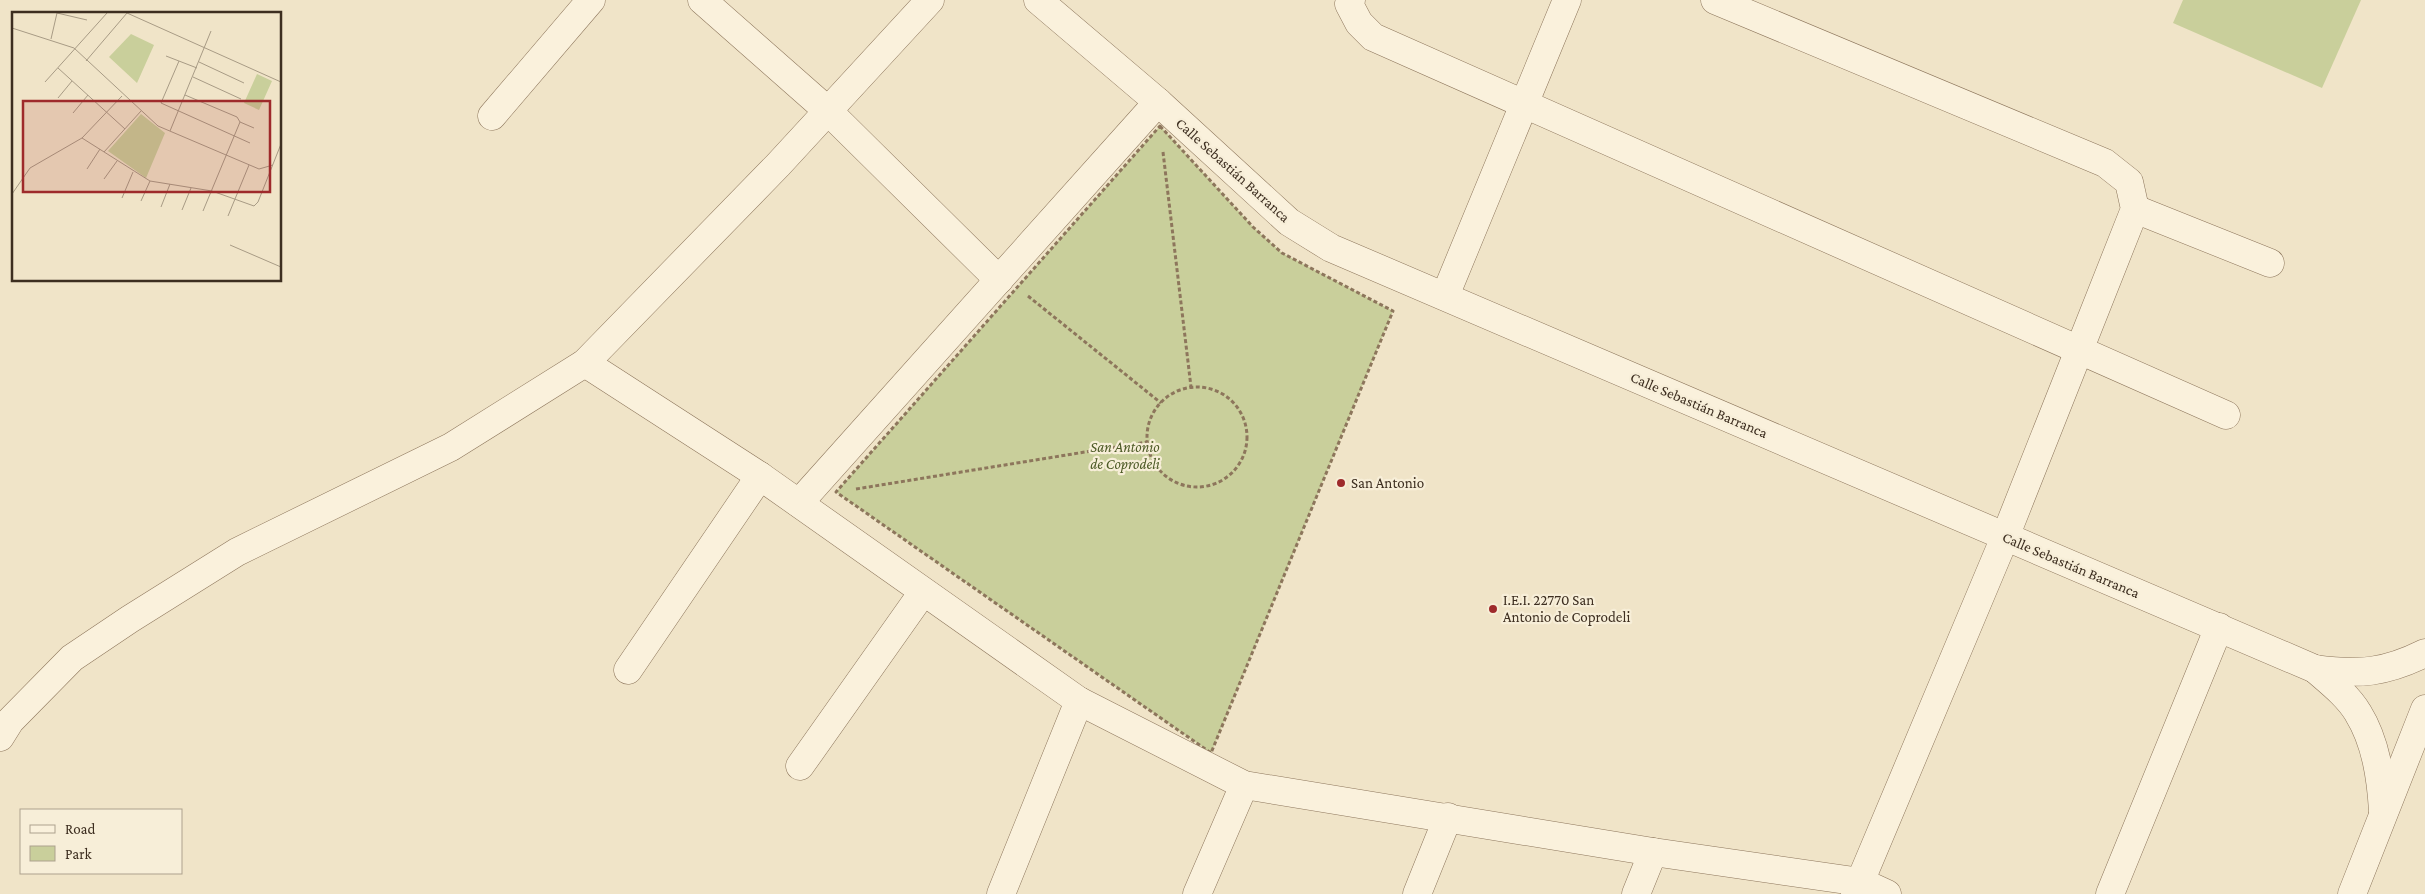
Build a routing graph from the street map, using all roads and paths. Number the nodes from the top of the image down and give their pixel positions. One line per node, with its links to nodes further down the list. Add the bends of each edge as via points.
1 (591, 0): 11 (street)
2 (702, 0): 9 (street)
3 (930, 0): 9 (street)
4 (1038, 0): 10 (street, Calle Sebastián Barranca)
5 (1351, 0): 8 (street, via 1349,4 1359,23 1373,37)
6 (1567, 0): 8 (street)
7 (1715, 0): 14 (street, via 2105,163 2129,182)
8 (1526, 103): 17 (street); 18 (street)
9 (828, 111): 16 (street); 19 (street)
10 (1159, 114): 12 (path); 16 (street); 16 (path); 17 (street, Calle Sebastián Barranca, via 1289,222 1331,248); 27 (path, via 1253,228 1282,252 1393,312 1211,753)
11 (492, 116)
12 (1162, 136)
13 (1163, 146): 20 (path)
14 (2135, 209): 15 (street); 18 (street)
15 (2270, 263)
16 (1008, 284): 21 (path); 27 (path); 28 (street)
17 (1445, 296): 29 (street, Calle Sebastián Barranca)
18 (2080, 350): 22 (street); 29 (street)
19 (585, 363): 24 (street); 37 (street, via 450,447 237,552 130,619 72,658 10,721)
20 (1191, 387): 21 (path, via 1183,388); 23 (path, via 1218,390 1243,414 1248,431 1241,463 1231,475 1217,483 1202,487 1186,486 1159,470)
21 (1161, 402): 23 (path, via 1148,424)
22 (2226, 415)
23 (1147, 442): 25 (path)
24 (760, 476): 28 (street); 34 (street)
25 (855, 489)
26 (846, 490): 27 (path)
27 (836, 492)
28 (799, 504): 30 (street)
29 (2006, 537): 31 (street, Calle Sebastián Barranca); 43 (street)
30 (924, 592): 35 (street); 38 (street)
31 (2219, 627): 33 (street, Calle Sebastián Barranca); 49 (street)
32 (2425, 653): 33 (street, Calle Sebastián Barranca, via 2376,672)
33 (2315, 669): 40 (street, via 2344,696 2370,738 2382,783)
34 (628, 670)
35 (1079, 701): 39 (street); 44 (street)
36 (2425, 709): 40 (street)
37 (0, 737)
38 (800, 766)
39 (1244, 785): 41 (street); 45 (street)
40 (2384, 817): 50 (street)
41 (1448, 818): 42 (street); 46 (street)
42 (1653, 852): 43 (street); 47 (street)
43 (1858, 888): 48 (street)
44 (1001, 894)
45 (1197, 894)
46 (1417, 894)
47 (1636, 894)
48 (1888, 894)
49 (2110, 894)
50 (2352, 894)

